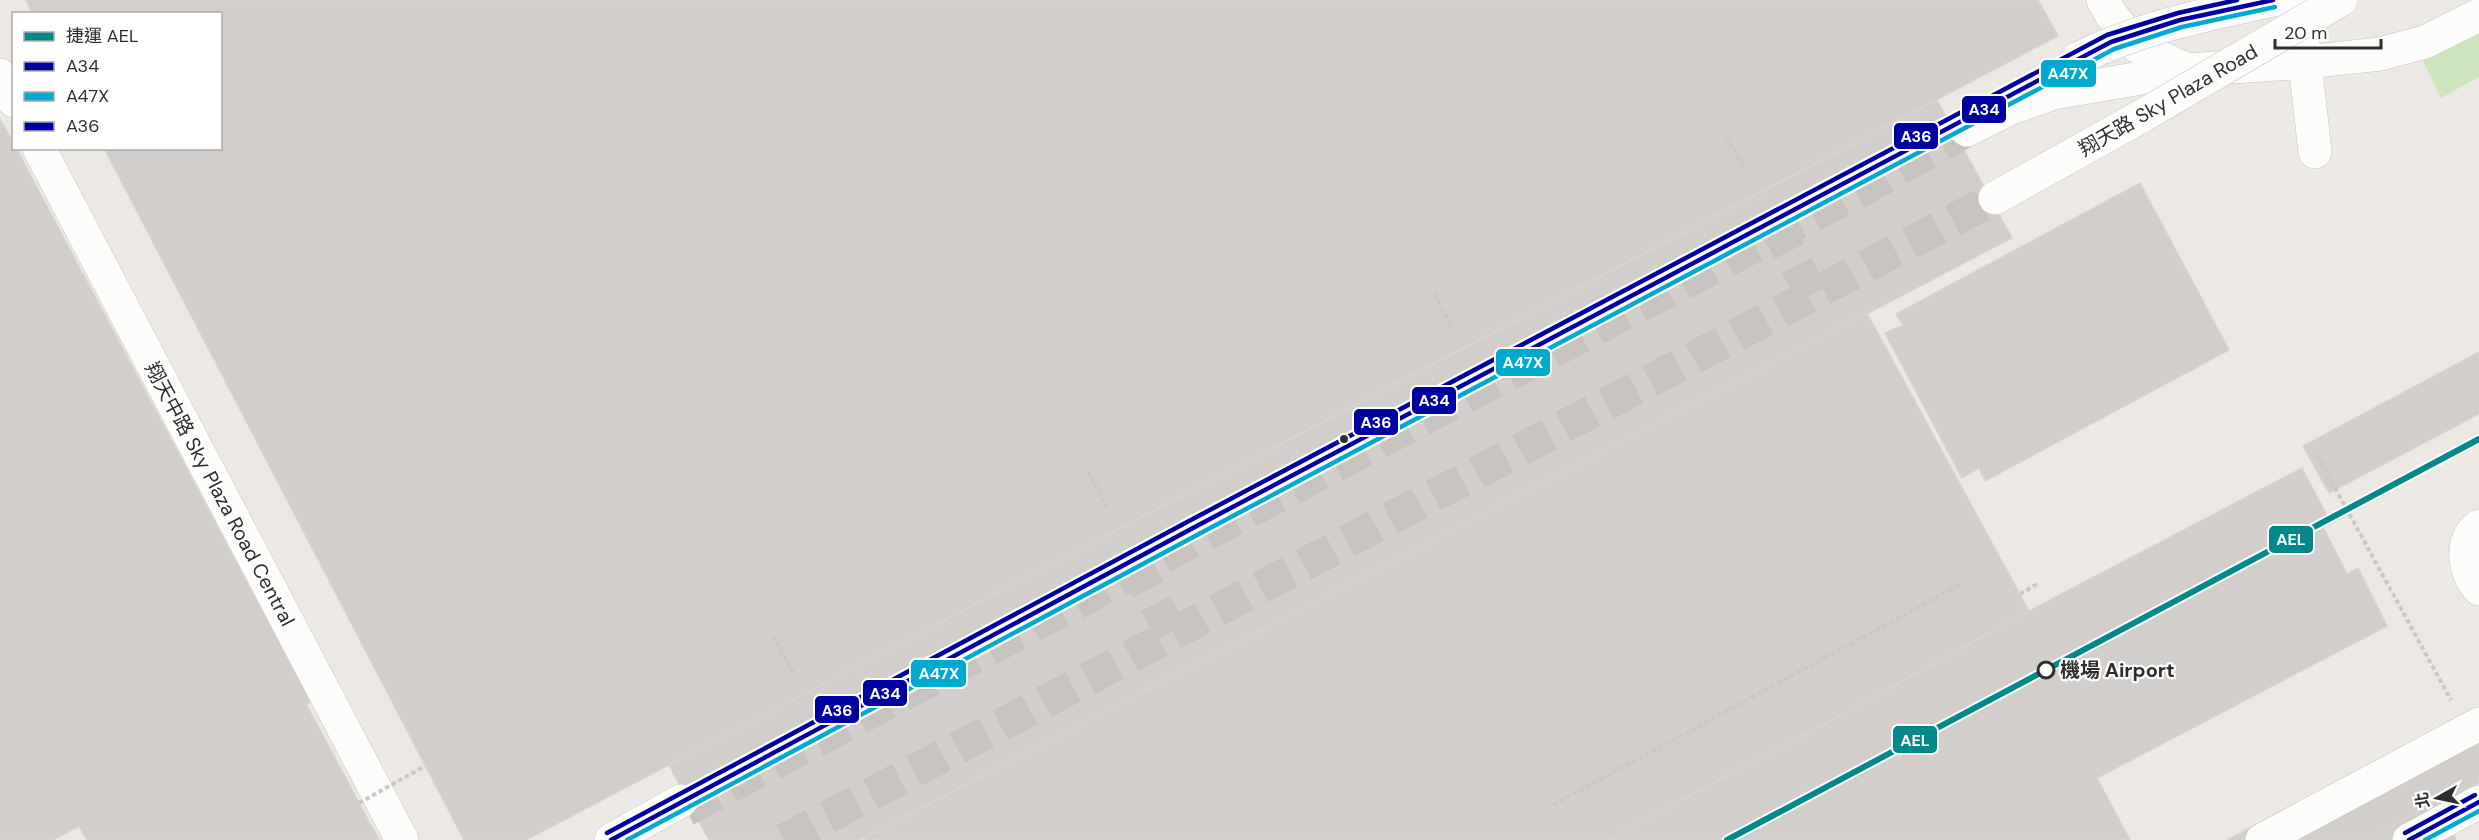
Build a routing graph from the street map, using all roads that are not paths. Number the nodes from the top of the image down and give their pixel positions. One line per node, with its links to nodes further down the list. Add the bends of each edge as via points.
1 (2103, 0): 9 (street, via 2138,47)
2 (2273, 0): 9 (street, bridge, via 2180,20 2110,42 1962,128 2054,93)
3 (2298, 0): 8 (street)
4 (2340, 0): 14 (street, 翔天路 Sky Plaza Road, bridge)
5 (2479, 7): 7 (street)
6 (2479, 15): 7 (street)
7 (2425, 42): 8 (street, via 2380,54)
8 (2306, 62): 9 (street); 13 (street)
9 (2187, 70)
10 (0, 75): 11 (street)
11 (12, 97)
12 (40, 150): 19 (street, 翔天中路 Sky Plaza Road Central)
13 (2315, 152)
14 (1995, 198)
15 (2479, 526): 16 (street, via 2468,541 2465,555 2466,568)
16 (2479, 589)
17 (2479, 724): 22 (street)
18 (2479, 802): 23 (street)
19 (402, 840)
20 (611, 840): 21 (street, via 684,806)
21 (628, 840)
22 (2262, 840)
23 (2409, 840)

